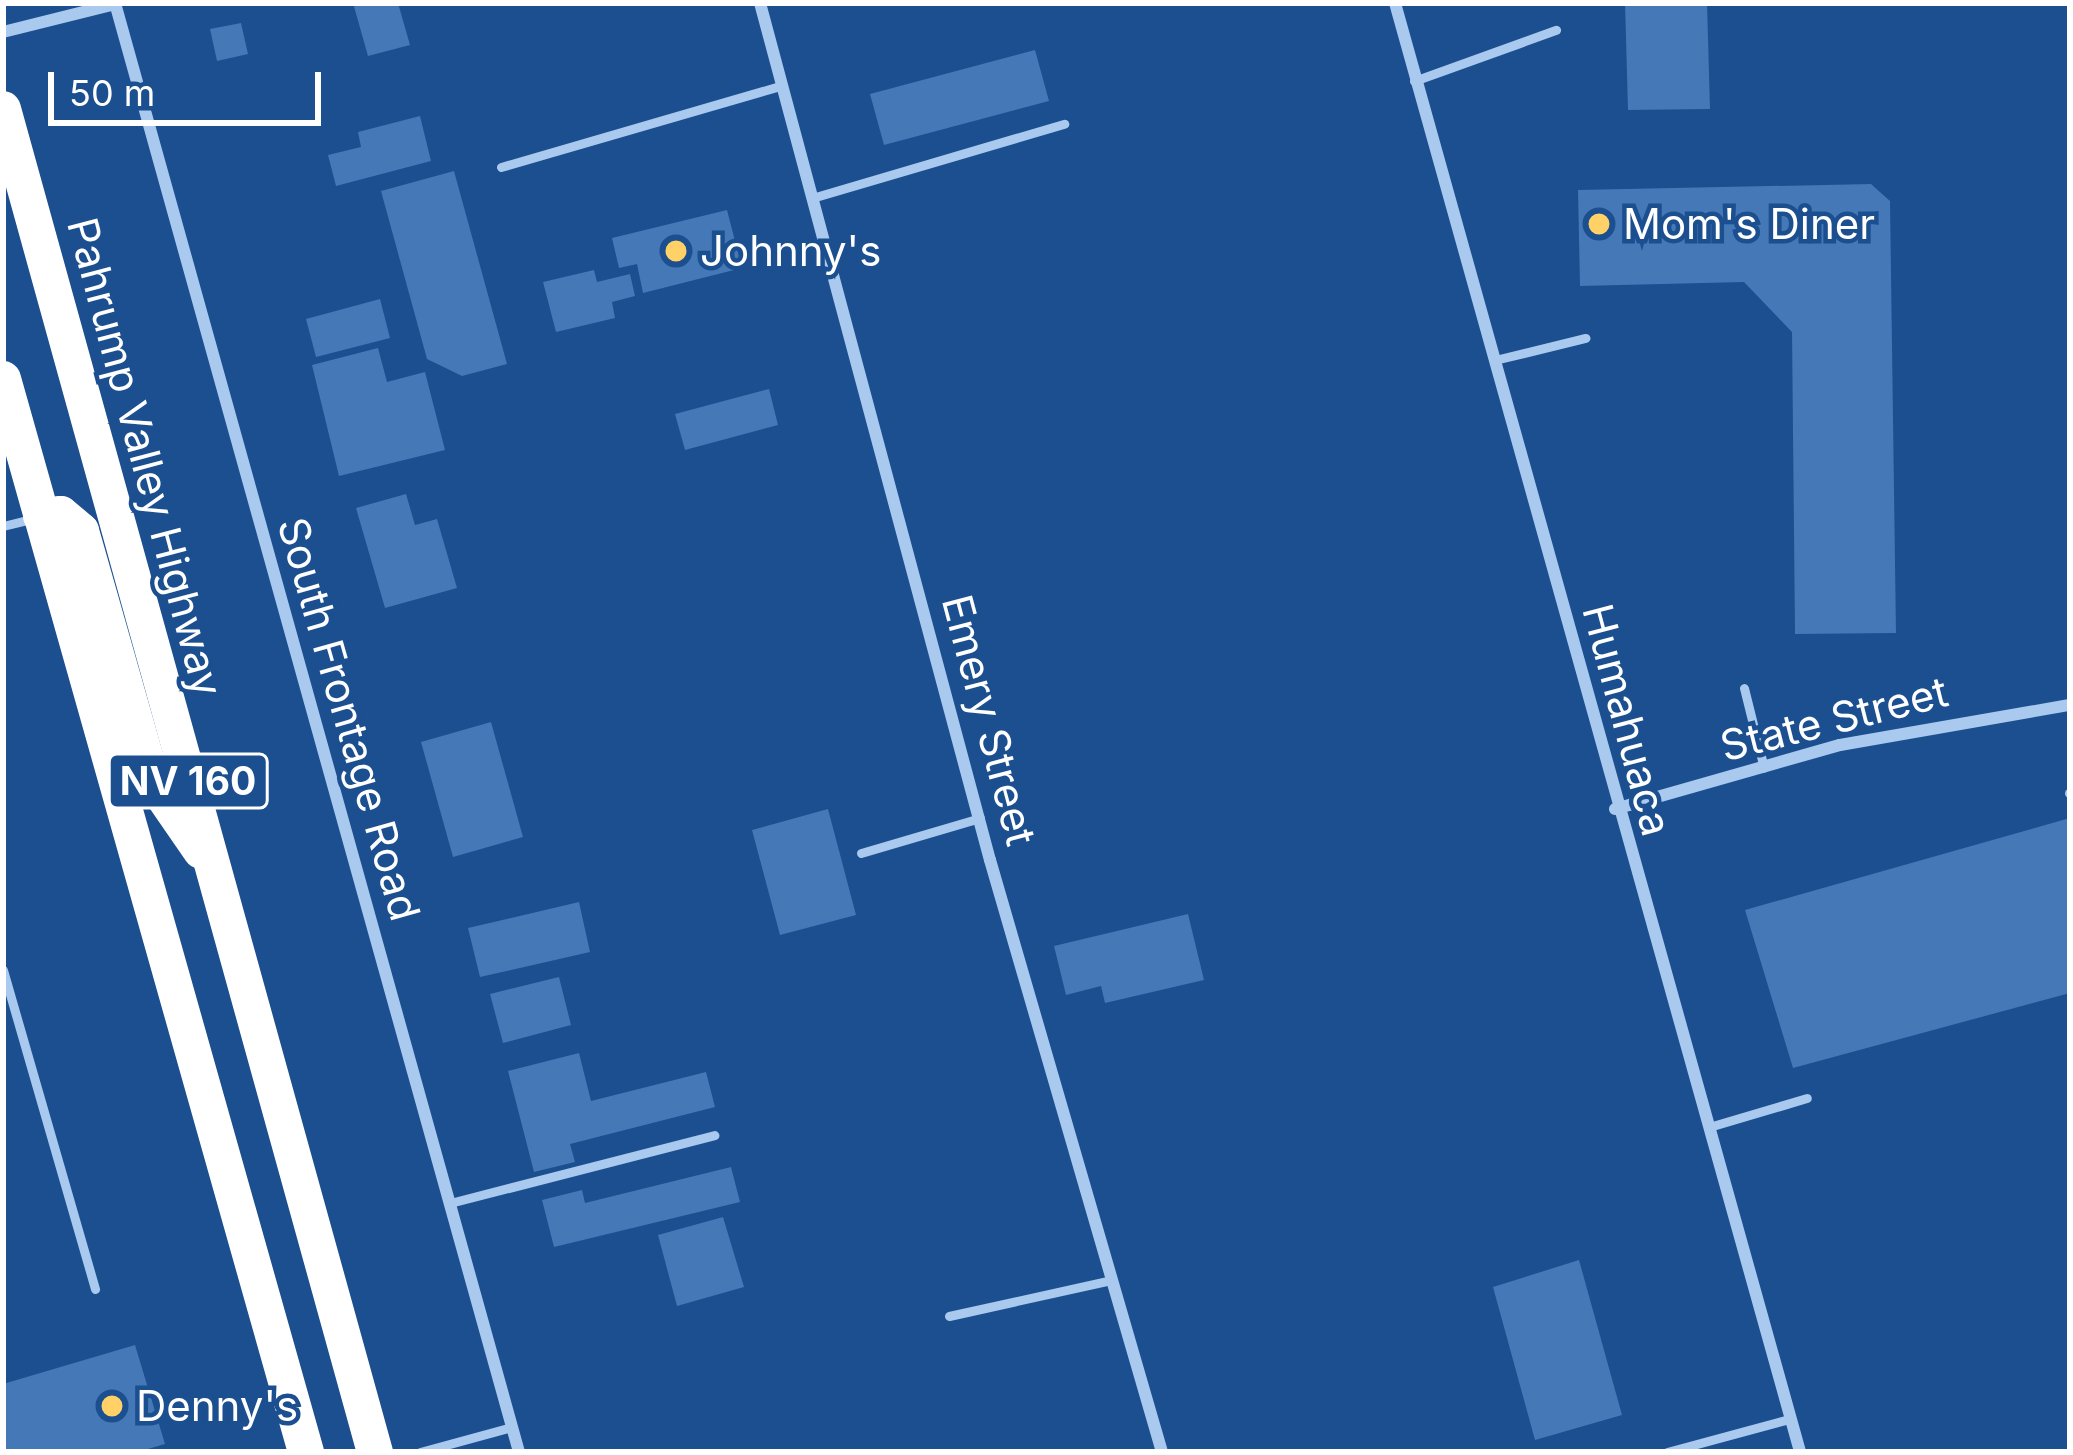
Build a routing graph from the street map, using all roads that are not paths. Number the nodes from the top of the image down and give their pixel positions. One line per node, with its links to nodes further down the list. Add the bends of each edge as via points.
1 (760, 3): 7 (street, Emery Street)
2 (1395, 3): 6 (street, Humahuaca)
3 (115, 4): 5 (street); 28 (street, South Frontage Road)
4 (1556, 30): 6 (lane)
5 (3, 32)
6 (1414, 81): 13 (street, Humahuaca)
7 (780, 86): 10 (lane); 11 (street, Emery Street)
8 (3, 109): 23 (highway, Pahrump Valley Highway / NV 160)
9 (1064, 124): 11 (lane)
10 (501, 167)
11 (812, 198): 21 (street, Emery Street)
12 (1586, 338): 13 (lane)
13 (1499, 359): 20 (street, Humahuaca)
14 (3, 379): 15 (highway, NV 160)
15 (41, 516): 16 (lane); 23 (highway, via 61,514 81,531 152,780); 34 (highway, NV 160)
16 (3, 526)
17 (1744, 688): 19 (lane)
18 (2070, 705): 19 (street, State Street, via 1840,745)
19 (1764, 768): 20 (street, State Street)
20 (1615, 809): 26 (street, Humahuaca)
21 (980, 818): 22 (lane); 29 (street, Emery Street)
22 (861, 853)
23 (212, 863): 35 (highway, Pahrump Valley Highway / NV 160)
24 (3, 970): 30 (lane)
25 (1807, 1098): 26 (lane)
26 (1707, 1128): 32 (street, Humahuaca)
27 (714, 1135): 28 (lane)
28 (450, 1203): 33 (street, South Frontage Road)
29 (1111, 1280): 31 (lane); 38 (street, Emery Street)
30 (95, 1289)
31 (949, 1316)
32 (1789, 1419): 39 (lane); 40 (street, Humahuaca)
33 (512, 1427): 36 (lane); 37 (street, South Frontage Road)
34 (306, 1452)
35 (375, 1452)
36 (420, 1452)
37 (520, 1452)
38 (1162, 1452)
39 (1667, 1452)
40 (1800, 1452)

